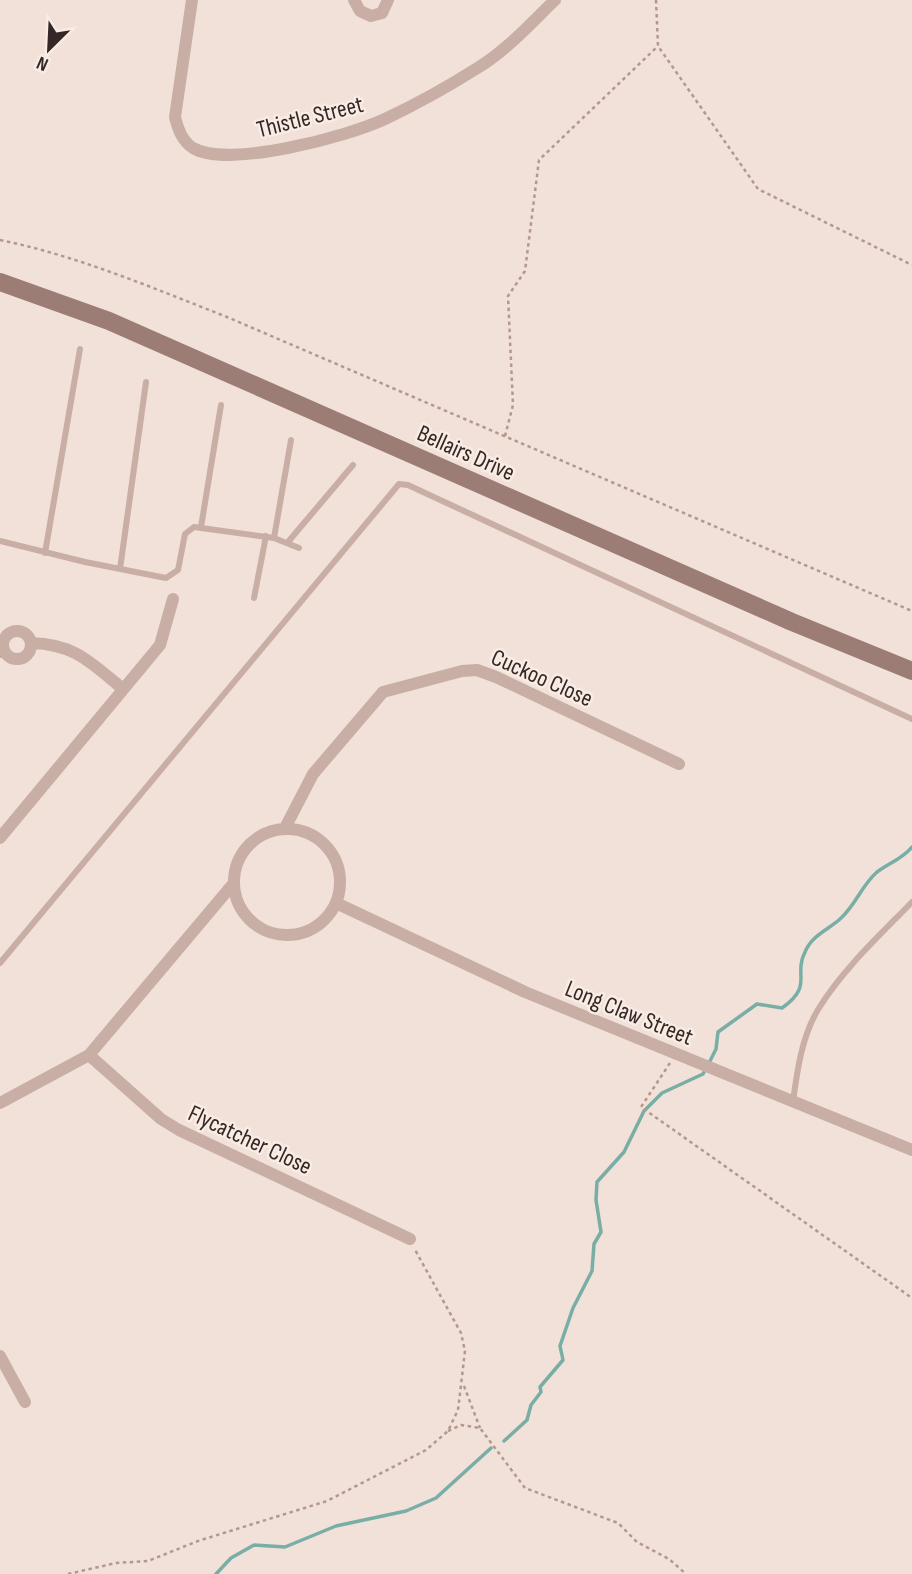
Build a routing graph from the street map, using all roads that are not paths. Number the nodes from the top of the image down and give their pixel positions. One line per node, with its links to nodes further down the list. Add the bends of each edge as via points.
1 (192, 0): 4 (street, Thistle Street, via 174,117 192,148 227,156 319,141 385,119 481,66)
2 (354, 0): 3 (street, via 360,11 371,16 382,13)
3 (388, 0)
4 (555, 0)
5 (0, 282): 23 (street, Bellairs Drive, via 109,321)
6 (80, 349): 17 (lane)
7 (146, 382): 18 (lane)
8 (220, 405): 11 (lane)
9 (291, 440): 13 (lane)
10 (354, 465): 15 (lane)
11 (201, 527): 12 (lane); 18 (lane, via 186,531 179,568 172,576)
12 (266, 536): 13 (lane); 20 (lane)
13 (274, 538): 15 (lane)
14 (0, 541): 17 (lane)
15 (288, 542): 16 (lane)
16 (299, 548)
17 (46, 553): 18 (lane)
18 (120, 569)
19 (173, 598): 24 (street, via 163,639)
20 (254, 598)
21 (31, 643): 22 (street, via 23,657); 22 (street, via 22,632 9,633); 24 (street, via 71,649)
22 (3, 656)
23 (912, 671)
24 (123, 689): 28 (street)
25 (912, 719): 32 (lane, via 399,484)
26 (679, 764): 27 (street, Cuckoo Close, via 496,677 477,670 462,671 396,687 378,697 313,774)
27 (285, 828): 29 (street, via 258,836 247,846 239,857); 31 (street, via 310,835 331,852 340,886)
28 (0, 838)
29 (233, 884): 31 (street, via 246,917 277,934 295,935 312,929); 33 (street)
30 (912, 902): 34 (lane, via 818,1009 806,1037)
31 (336, 903): 34 (street, Long Claw Street, via 525,992)
32 (0, 963)
33 (89, 1055): 35 (street); 37 (street, Flycatcher Close, via 172,1126)
34 (793, 1102): 36 (street, Long Claw Street)
35 (0, 1103)
36 (912, 1150)
37 (410, 1239)
38 (0, 1356): 39 (street)
39 (25, 1402)

